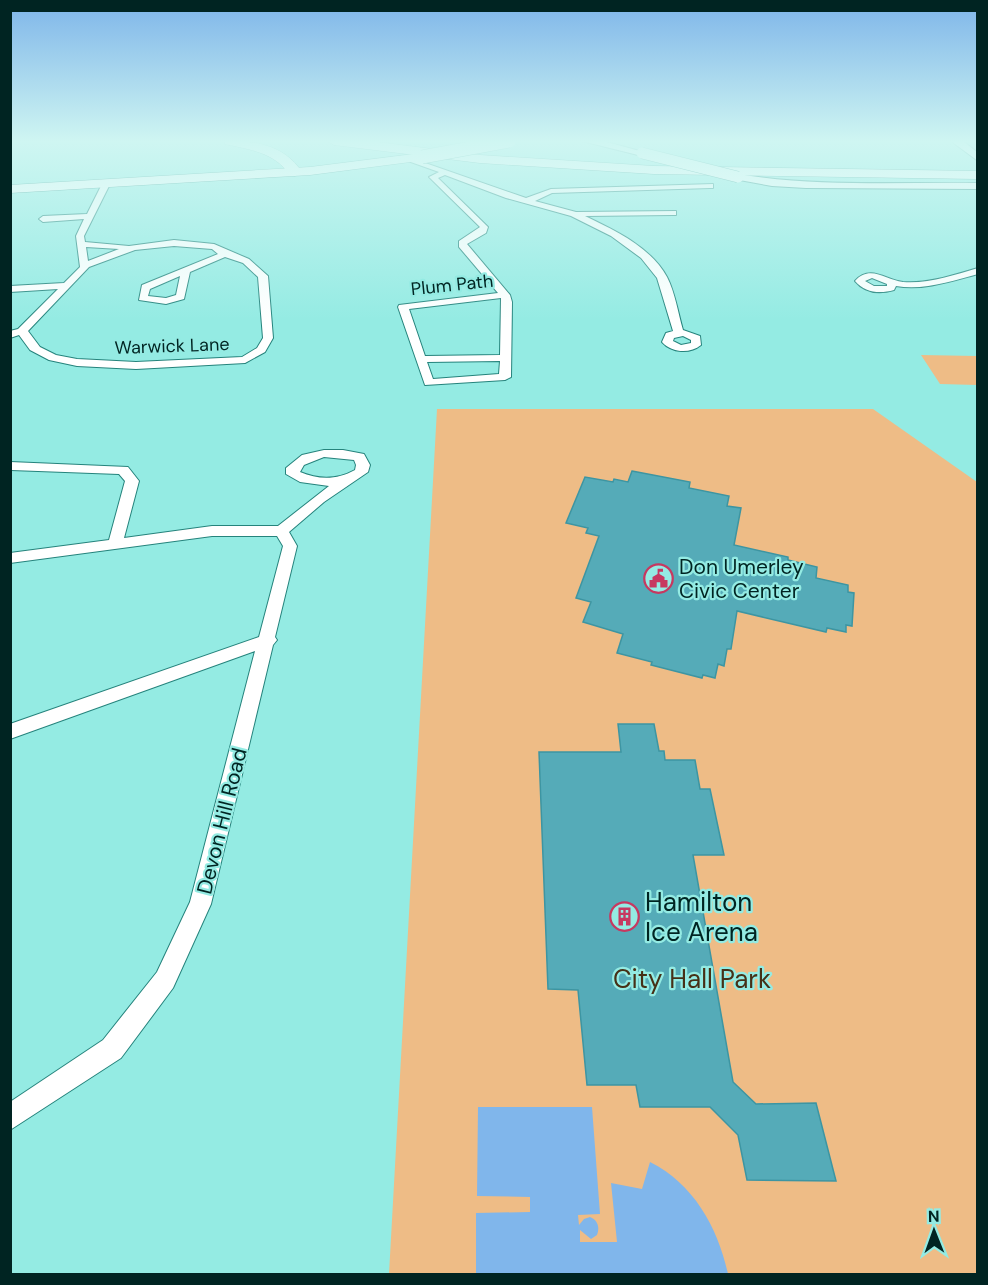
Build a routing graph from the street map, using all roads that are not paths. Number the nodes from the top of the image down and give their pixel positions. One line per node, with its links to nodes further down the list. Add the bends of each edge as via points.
1 (97, 201): 6 (street)
2 (457, 201): 17 (street, via 484,227 462,243 463,247)
3 (527, 201): 5 (street)
4 (673, 213): 5 (street)
5 (574, 214): 19 (street, via 614,234 644,256 662,277)
6 (89, 216): 7 (street); 8 (street, via 80,236)
7 (43, 219)
8 (81, 244): 9 (street, Warwick Lane); 11 (street)
9 (134, 247): 10 (street, Warwick Lane, via 174,243 214,248); 11 (street, Warwick Lane)
10 (225, 254): 12 (street); 18 (street, Warwick Lane, via 246,261 263,276 268,338 261,350 245,360 68,363 37,350)
11 (85, 265): 15 (street)
12 (186, 270): 12 (street, via 181,297 166,302 143,298 145,286)
13 (978, 271): 14 (street, via 941,282)
14 (892, 283)
15 (65, 286): 16 (street); 18 (street)
16 (10, 290)
17 (505, 296): 21 (street); 22 (street, Plum Path, via 403,307)
18 (22, 331): 20 (street)
19 (679, 333)
20 (10, 335)
21 (506, 358): 22 (street); 22 (street, via 505,377 429,383)
22 (420, 359)
23 (10, 454): 24 (street)
24 (11, 466): 27 (street, via 123,470 132,481)
25 (342, 483): 26 (street)
26 (281, 531): 27 (street, via 212,531); 29 (street, Devon Hill Road, via 290,546)
27 (114, 544): 28 (street)
28 (10, 558)
29 (268, 640): 30 (street); 31 (street, Devon Hill Road, via 200,904 165,981 112,1049)
30 (10, 732)
31 (10, 1117)

